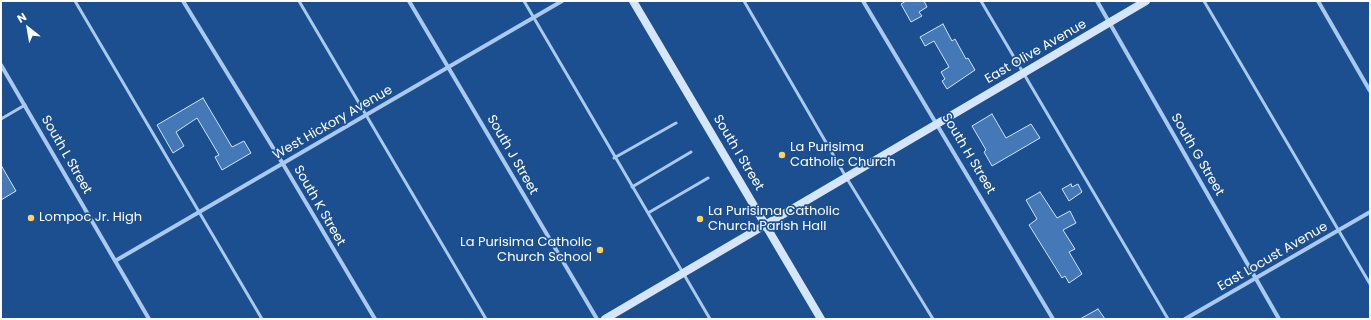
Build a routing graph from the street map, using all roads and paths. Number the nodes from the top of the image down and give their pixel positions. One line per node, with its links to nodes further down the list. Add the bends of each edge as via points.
1 (75, 1): 32 (lane)
2 (183, 1): 28 (street, South K Street)
3 (299, 1): 22 (lane)
4 (409, 1): 18 (street, South J Street)
5 (524, 1): 15 (lane)
6 (562, 1): 15 (street, West Hickory Avenue)
7 (633, 1): 35 (street, South I Street)
8 (744, 1): 29 (lane)
9 (863, 1): 25 (street, South H Street)
10 (981, 1): 19 (lane)
11 (1097, 1): 16 (street, South G Street)
12 (1146, 1): 16 (street, East Olive Avenue)
13 (1204, 1): 36 (lane)
14 (1318, 1): 20 (street)
15 (533, 17): 18 (street, West Hickory Avenue); 27 (lane)
16 (1110, 22): 19 (street, East Olive Avenue); 39 (street, South G Street)
17 (1, 65): 21 (street, South L Street)
18 (449, 66): 22 (street, West Hickory Avenue); 45 (street, South J Street)
19 (1024, 73): 25 (street, East Olive Avenue); 51 (lane)
20 (1370, 91)
21 (26, 104): 23 (lane); 37 (street, South L Street)
22 (366, 116): 28 (street, West Hickory Avenue); 44 (lane)
23 (1, 119)
24 (676, 123): 27 (lane)
25 (938, 123): 29 (street, East Olive Avenue); 50 (street, South H Street)
26 (691, 152): 31 (lane)
27 (614, 158): 31 (lane)
28 (283, 164): 32 (street, West Hickory Avenue); 43 (street, South K Street)
29 (846, 177): 35 (street, East Olive Avenue); 49 (lane)
30 (708, 178): 34 (lane)
31 (632, 187): 34 (lane)
32 (199, 212): 37 (street, West Hickory Avenue); 42 (lane)
33 (1370, 212): 36 (street, East Locust Avenue)
34 (648, 213): 38 (lane)
35 (766, 224): 38 (street, East Olive Avenue); 48 (street, South I Street)
36 (1338, 230): 39 (street, East Locust Avenue); 40 (lane)
37 (114, 261): 41 (street, South L Street)
38 (683, 273): 46 (street, East Olive Avenue); 47 (lane)
39 (1256, 279): 52 (street, East Locust Avenue); 53 (street, South G Street)
40 (1370, 284)
41 (149, 319)
42 (262, 319)
43 (375, 319)
44 (486, 319)
45 (597, 319)
46 (605, 319)
47 (710, 319)
48 (821, 319)
49 (933, 319)
50 (1053, 319)
51 (1168, 319)
52 (1185, 319)
53 (1279, 319)

